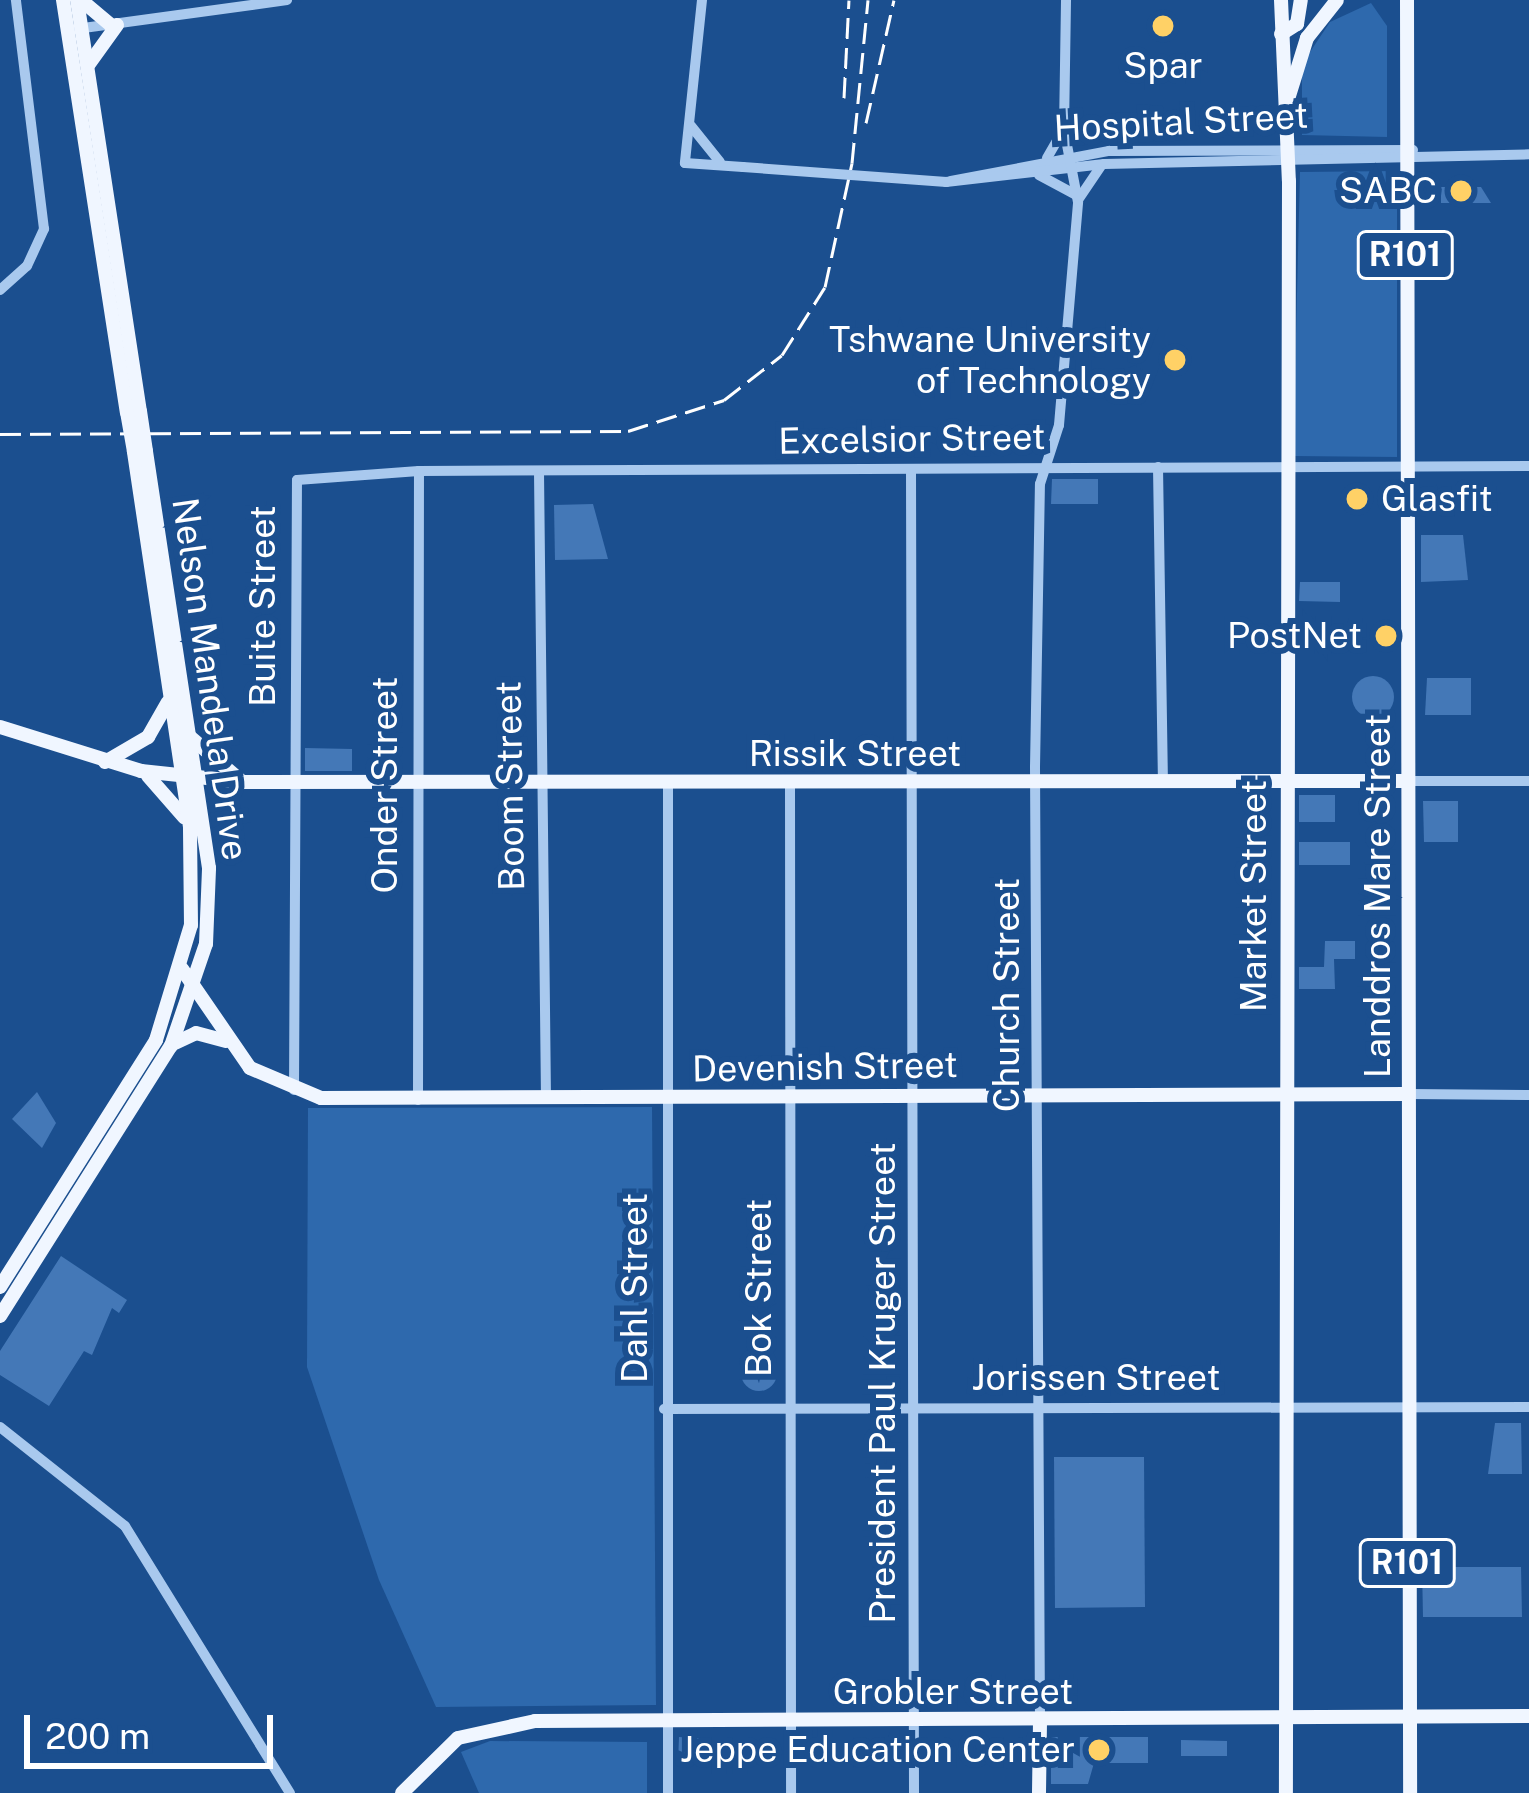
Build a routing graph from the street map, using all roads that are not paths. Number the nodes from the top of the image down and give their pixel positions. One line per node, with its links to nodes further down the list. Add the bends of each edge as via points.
1 (16, 0): 33 (street, via 45,213 40,244)
2 (63, 0): 15 (main road, Nelson Mandela Drive)
3 (79, 0): 13 (main road); 15 (main road, Nelson Mandela Drive)
4 (287, 0): 12 (street)
5 (702, 0): 18 (street)
6 (1066, 0): 20 (street, Church Street)
7 (1281, 0): 16 (main road, Market Street)
8 (1301, 0): 16 (main road, via 1297,24)
9 (1337, 0): 19 (main road, via 1307,38)
10 (1394, 0): 14 (main road)
11 (1407, 0): 14 (main road, Landdros Mare Street / R101)
12 (254, 3): 13 (street)
13 (114, 25): 15 (street); 17 (main road)
14 (1403, 26): 23 (main road, Landdros Mare Street / R101)
15 (75, 29): 17 (main road, Nelson Mandela Drive); 34 (main road, Nelson Mandela Drive)
16 (1281, 34): 19 (main road, Market Street)
17 (87, 66): 34 (main road, Nelson Mandela Drive)
18 (688, 111): 28 (street, via 696,142); 28 (street, via 685,163)
19 (1284, 112): 21 (main road, Market Street)
20 (1064, 129): 22 (street, Church Street); 25 (street, Church Street)
21 (1288, 143): 22 (street, Hospital Street); 23 (street, Hospital Street); 26 (main road, Market Street)
22 (1072, 154): 25 (street, Hospital Street); 29 (street, Church Street)
23 (1410, 154): 24 (street, Hospital Street); 26 (street, Hospital Street); 42 (main road, Landdros Mare Street / R101)
24 (1529, 154)
25 (1047, 158): 31 (street, Hospital Street)
26 (1288, 163): 27 (street, Hospital Street); 36 (main road, Market Street)
27 (1104, 164): 29 (street, Hospital Street); 32 (street, Church Street)
28 (727, 166): 31 (street, bridge)
29 (1075, 169): 30 (street, Hospital Street); 32 (street, Church Street)
30 (1036, 175): 31 (street, Hospital Street); 32 (street)
31 (947, 182)
32 (1078, 199): 39 (street, Church Street, via 1059,425)
33 (0, 290)
34 (134, 411): 35 (main road, Nelson Mandela Drive, bridge)
35 (140, 451): 45 (main road, Nelson Mandela Drive); 47 (main road, Nelson Mandela Drive)
36 (1283, 466): 38 (street, Excelsior Street); 42 (street, Excelsior Street); 55 (main road, Market Street)
37 (1529, 466): 42 (street, Excelsior Street)
38 (1159, 467): 39 (street, Excelsior Street); 54 (street)
39 (1044, 468): 40 (street, Excelsior Street); 62 (street, Church Street)
40 (911, 469): 43 (street, Excelsior Street); 61 (street, President Paul Kruger Street)
41 (419, 471): 43 (street, Excelsior Street); 44 (street, Excelsior Street); 59 (street, Onder Street)
42 (1407, 471): 51 (main road, Landdros Mare Street / R101)
43 (539, 472): 57 (street, Boom Street)
44 (297, 480): 56 (street, Buite Street)
45 (170, 698): 48 (main road, via 148,737); 50 (main road, Nelson Mandela Drive)
46 (0, 727): 48 (main road, Rissik Street)
47 (186, 732): 50 (main road, Nelson Mandela Drive); 53 (main road)
48 (103, 762): 49 (main road, Rissik Street)
49 (141, 771): 50 (main road, Rissik Street); 63 (main road, via 170,794)
50 (188, 779): 53 (main road, Rissik Street); 63 (main road, Nelson Mandela Drive); 65 (main road, Nelson Mandela Drive, via 210,912)
51 (1408, 781): 52 (street, Rissik Street); 55 (main road, Rissik Street); 71 (main road, Landdros Mare Street / R101)
52 (1529, 781)
53 (244, 782): 56 (main road, Rissik Street)
54 (1162, 782): 55 (main road, Rissik Street); 62 (main road, Rissik Street)
55 (1284, 782): 69 (main road, Market Street)
56 (293, 783): 59 (main road, Rissik Street); 70 (street, Buite Street)
57 (538, 783): 59 (main road, Rissik Street); 60 (main road, Rissik Street); 75 (street, Boom Street)
58 (790, 783): 60 (main road, Rissik Street); 61 (main road, Rissik Street); 73 (street, Bok Street)
59 (412, 784): 77 (street, Onder Street)
60 (668, 784): 76 (street, Dahl Street)
61 (911, 784): 62 (main road, Rissik Street); 74 (street, President Paul Kruger Street)
62 (1036, 784): 68 (street, Church Street)
63 (190, 827): 64 (main road, Nelson Mandela Drive, via 194,905)
64 (182, 969): 65 (main road); 67 (main road, Nelson Mandela Drive)
65 (193, 994): 66 (main road); 67 (main road, Nelson Mandela Drive)
66 (226, 1041): 67 (main road, via 196,1033); 70 (main road)
67 (164, 1043): 78 (main road, Nelson Mandela Drive); 79 (main road, Nelson Mandela Drive, via 147,1087)
68 (1037, 1093): 69 (main road, Devenish Street); 74 (main road, Devenish Street); 83 (street, Church Street)
69 (1284, 1093): 71 (main road, Devenish Street); 80 (main road, Market Street)
70 (294, 1094): 77 (main road, Devenish Street)
71 (1408, 1094): 72 (street, Devenish Street); 81 (main road, Landdros Mare Street / R101)
72 (1529, 1095)
73 (790, 1097): 74 (main road, Devenish Street); 76 (main road, Devenish Street); 85 (street, Bok Street)
74 (913, 1097): 86 (street, President Paul Kruger Street)
75 (546, 1098): 76 (main road, Devenish Street); 77 (main road, Devenish Street)
76 (665, 1099): 84 (street, Dahl Street)
77 (418, 1100)
78 (0, 1287)
79 (0, 1316)
80 (1282, 1407): 81 (street, Jorissen Street); 83 (street, Jorissen Street); 93 (main road, Market Street)
81 (1406, 1407): 82 (street, Jorissen Street); 89 (main road, Landdros Mare Street / R101)
82 (1529, 1407)
83 (1038, 1408): 86 (street, Jorissen Street); 94 (street, Church Street)
84 (664, 1409): 85 (street, Jorissen Street); 90 (street, Dahl Street)
85 (789, 1410): 86 (street, Jorissen Street); 91 (street, Bok Street)
86 (915, 1410): 92 (street, President Paul Kruger Street)
87 (0, 1427): 96 (street, via 125,1526)
88 (1529, 1716): 89 (main road, Grobler Street)
89 (1409, 1720): 93 (main road, Grobler Street); 102 (main road, Landdros Mare Street / R101)
90 (667, 1721): 91 (main road, Grobler Street); 95 (main road, Grobler Street, via 487,1726 445,1747); 97 (street, Dahl Street)
91 (791, 1721): 92 (main road, Grobler Street); 98 (street, Bok Street)
92 (914, 1721): 94 (main road, Grobler Street); 99 (street, President Paul Kruger Street)
93 (1285, 1721): 94 (main road, Grobler Street); 101 (main road, Market Street)
94 (1040, 1722): 100 (main road, Church Street)
95 (407, 1787)
96 (290, 1793)
97 (668, 1793)
98 (791, 1793)
99 (914, 1793)
100 (1039, 1793)
101 (1286, 1793)
102 (1410, 1793)

